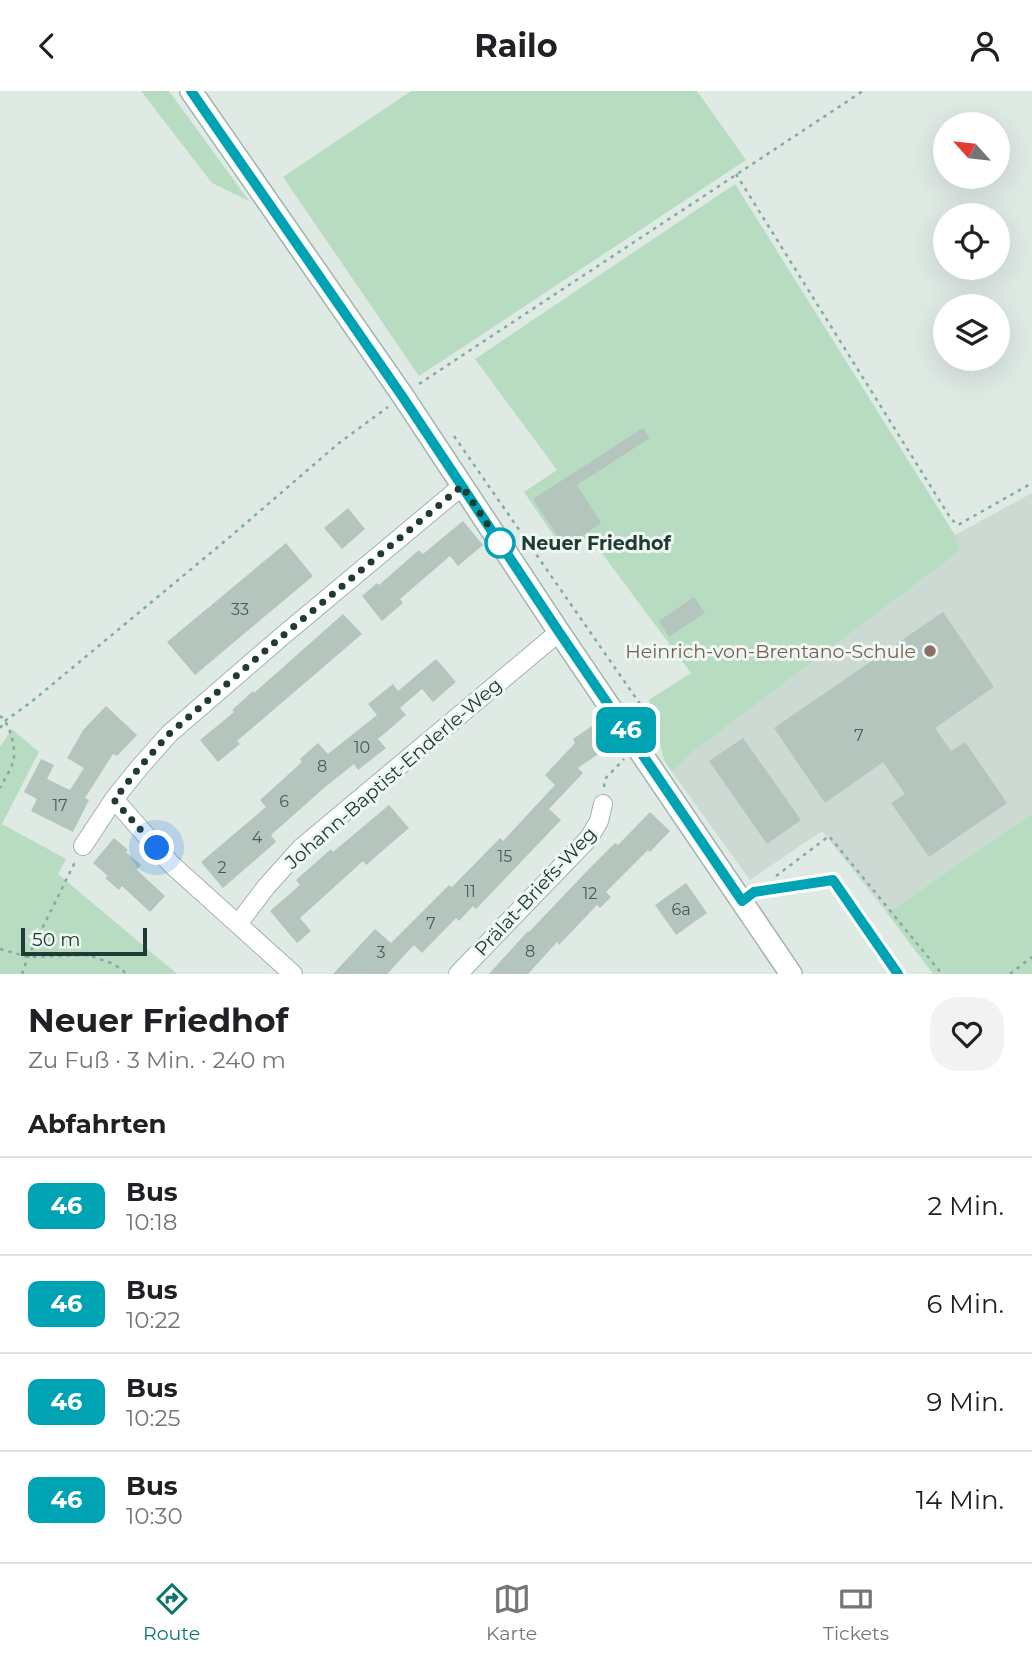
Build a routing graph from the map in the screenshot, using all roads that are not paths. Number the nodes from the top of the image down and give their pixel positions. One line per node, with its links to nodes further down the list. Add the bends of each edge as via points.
1 (191, 91): 2 (street)
2 (462, 486): 3 (street); 4 (street, via 169,734)
3 (559, 632): 7 (street); 8 (street, Johann-Baptist-Enderle-Weg, via 301,848)
4 (114, 800): 6 (street); 8 (street, via 171,864)
5 (603, 804): 10 (street, Prälat-Briefs-Weg, via 589,838)
6 (83, 846)
7 (742, 901): 11 (street); 12 (lane, via 754,892 833,880)
8 (238, 924): 9 (street)
9 (293, 974)
10 (458, 974)
11 (791, 974)
12 (898, 974)

